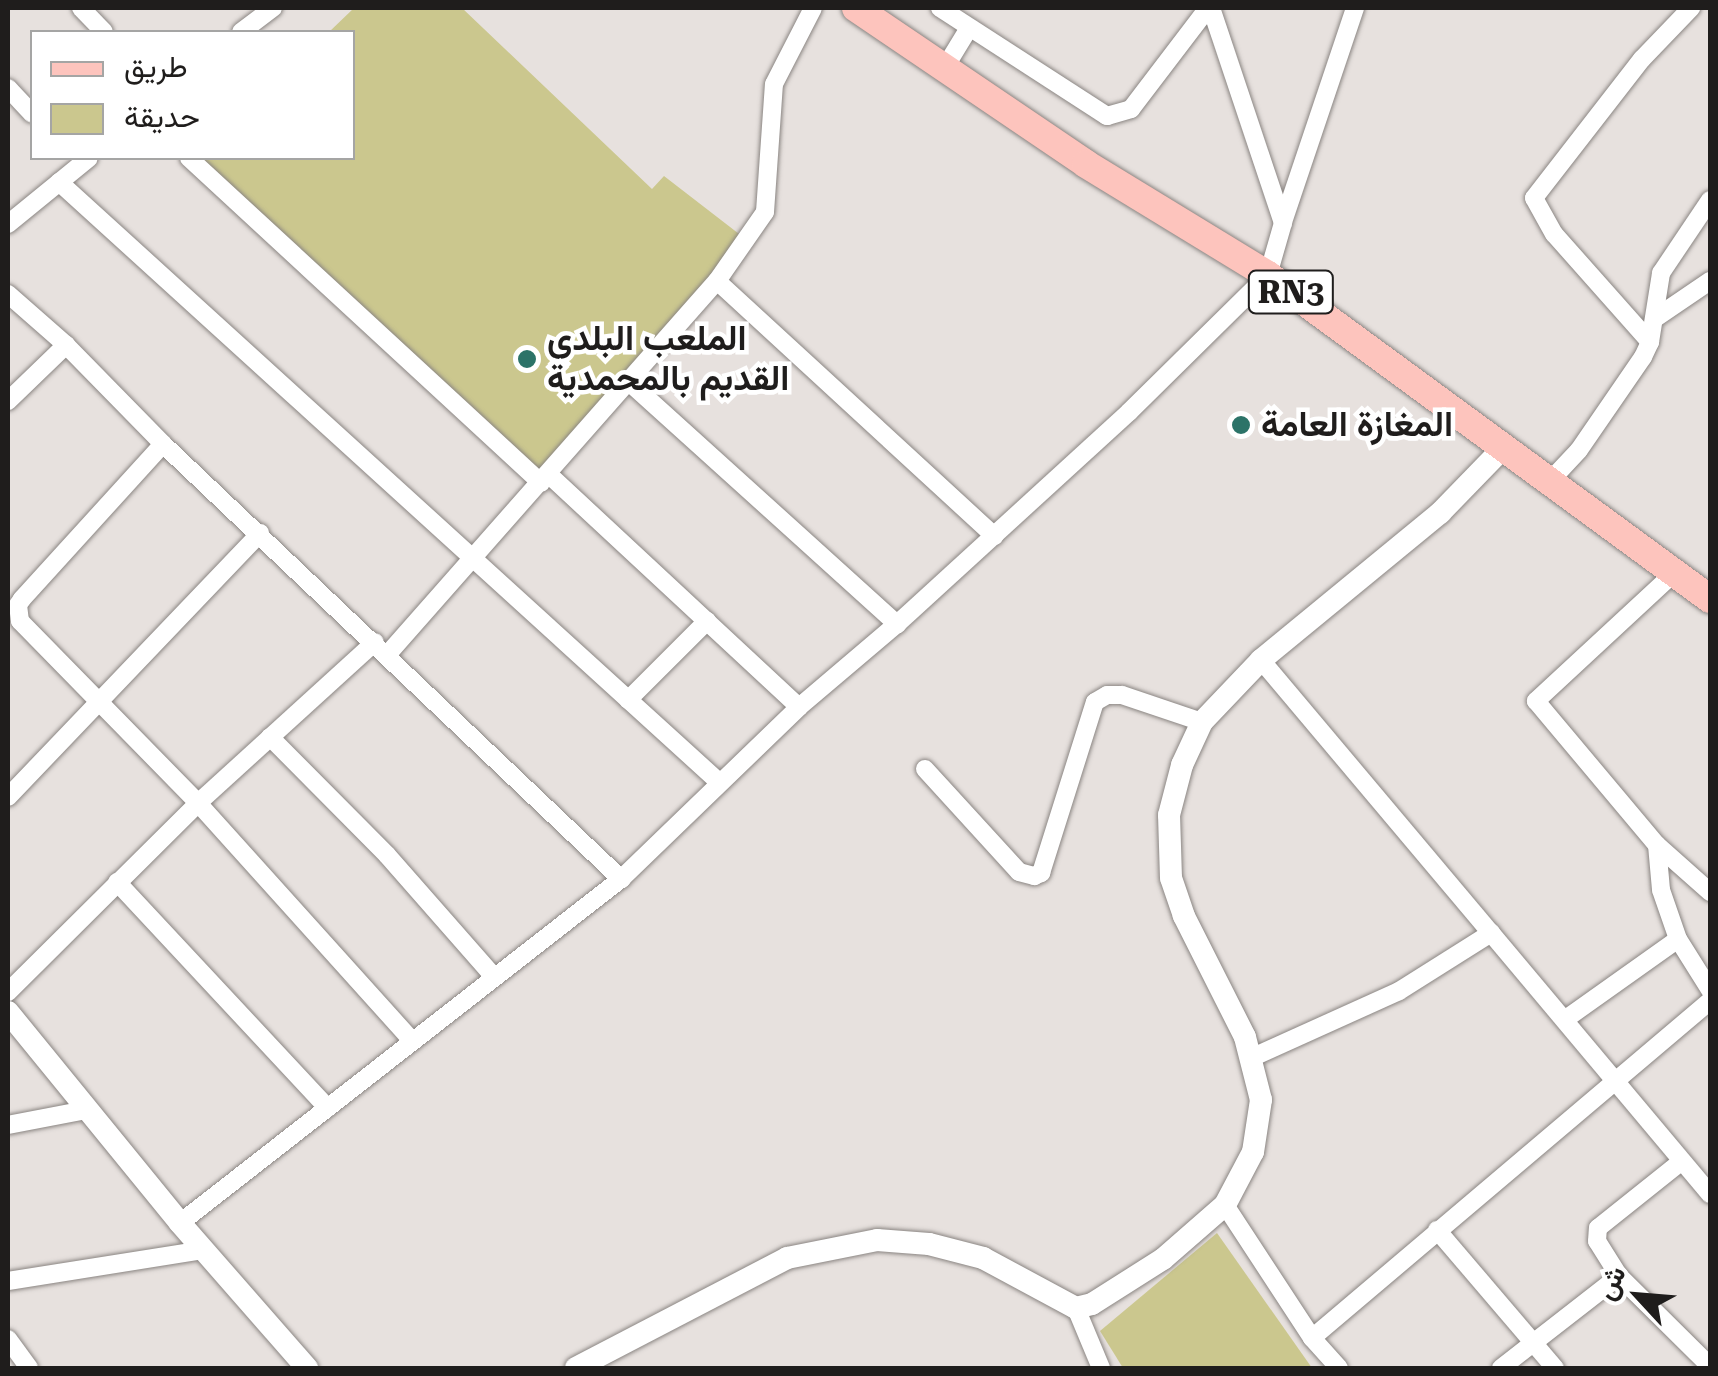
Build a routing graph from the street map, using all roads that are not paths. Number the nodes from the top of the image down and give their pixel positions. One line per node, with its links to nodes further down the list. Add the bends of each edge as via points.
1 (81, 8): 10 (street)
2 (273, 8): 11 (street)
3 (814, 8): 22 (street, via 774,84 765,212)
4 (856, 8): 12 (main road, RN3)
5 (940, 8): 9 (street)
6 (1209, 8): 9 (street, via 1131,109 1107,116); 20 (street)
7 (1355, 8): 20 (street)
8 (1691, 8): 26 (street, via 1642,59 1534,198 1554,234)
9 (969, 28): 12 (street)
10 (102, 30)
11 (244, 30)
12 (944, 70): 21 (main road, RN3)
13 (8, 88): 14 (street)
14 (30, 112)
15 (81, 160): 17 (street)
16 (191, 160): 32 (street)
17 (59, 182): 19 (street); 36 (street)
18 (1710, 200): 25 (street, via 1668,259)
19 (9, 221)
20 (1283, 223): 21 (street)
21 (1268, 275): 31 (main road, RN3); 35 (street)
22 (718, 281): 28 (street); 35 (street)
23 (1710, 281): 25 (street)
24 (8, 294): 27 (street)
25 (1654, 319): 26 (street)
26 (1650, 342): 33 (street, via 1580,450)
27 (66, 344): 29 (street); 30 (street)
28 (628, 380): 32 (street); 41 (street)
29 (8, 401)
30 (164, 444): 34 (street); 39 (street)
31 (1504, 447): 33 (main road, RN3); 43 (street, via 1440,512)
32 (545, 479): 36 (street); 40 (street)
33 (1550, 481): 37 (main road, RN3)
34 (260, 533): 42 (street); 45 (street)
35 (994, 536): 41 (street)
36 (470, 560): 42 (street); 44 (street)
37 (1674, 574): 38 (main road, RN3); 53 (street, via 1536,702)
38 (1710, 600)
39 (12, 608): 45 (street)
40 (707, 621): 44 (street); 46 (street)
41 (897, 624): 46 (street)
42 (381, 648): 48 (street); 54 (street)
43 (1262, 660): 47 (street); 57 (street)
44 (628, 700): 50 (street)
45 (100, 703): 51 (street); 52 (street)
46 (799, 707): 50 (street)
47 (1202, 722): 49 (street, via 1122,695 1095,702 1041,873 1034,876 1019,872); 66 (street, via 1169,816 1171,878)
48 (270, 737): 52 (street); 59 (street, via 387,855)
49 (925, 769)
50 (720, 783): 54 (street)
51 (11, 786)
52 (198, 803): 55 (street); 65 (street)
53 (1657, 845): 56 (street); 58 (street)
54 (621, 878): 59 (street)
55 (117, 882): 61 (street); 68 (street)
56 (1710, 892)
57 (1492, 933): 64 (street); 66 (street, via 1400,991)
58 (1678, 939): 60 (street); 64 (street)
59 (494, 977): 65 (street)
60 (1710, 990)
61 (8, 992)
62 (1710, 1001): 67 (street)
63 (8, 1012): 69 (street)
64 (1567, 1018): 67 (street)
65 (412, 1042): 68 (street)
66 (1253, 1057): 73 (street, via 1261,1100 1253,1152)
67 (1617, 1080): 71 (street); 75 (street)
68 (328, 1108): 74 (street)
69 (86, 1110): 70 (street); 74 (street)
70 (8, 1125)
71 (1682, 1162): 72 (street); 77 (street, via 1598,1228 1597,1242)
72 (1710, 1194)
73 (1225, 1205): 79 (street, via 1163,1259); 80 (street)
74 (180, 1224): 76 (street)
75 (1437, 1230): 80 (street); 82 (street)
76 (202, 1250): 78 (street); 85 (street)
77 (1619, 1276): 82 (street); 83 (street)
78 (8, 1281)
79 (1076, 1308): 86 (street, via 983,1258 877,1240 787,1258); 87 (street)
80 (1312, 1338): 88 (street)
81 (8, 1339): 84 (street)
82 (1533, 1346): 89 (street); 90 (street)
83 (1710, 1366)
84 (29, 1368)
85 (307, 1368)
86 (576, 1368)
87 (1101, 1368)
88 (1339, 1368)
89 (1501, 1368)
90 (1556, 1368)

